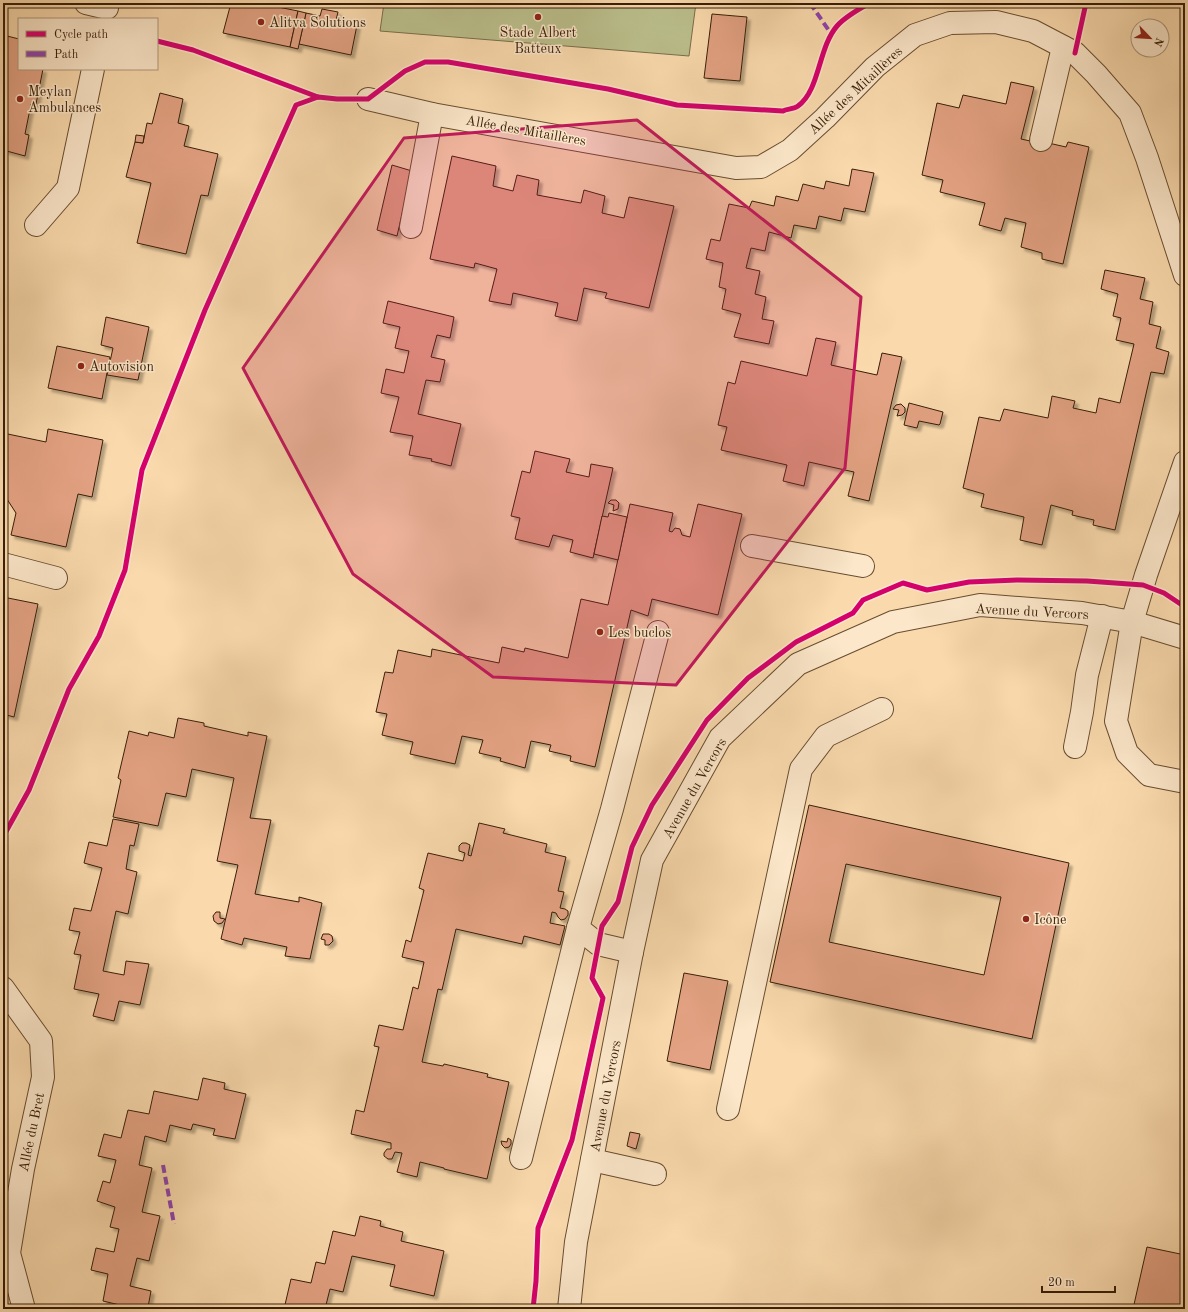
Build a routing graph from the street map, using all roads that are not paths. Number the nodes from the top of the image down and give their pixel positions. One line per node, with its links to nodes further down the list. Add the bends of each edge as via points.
1 (86, 3): 2 (street)
2 (106, 10)
3 (1063, 47): 6 (street, Allée des Mitaillères, via 1033,32 992,21 950,23 915,35 875,68 790,150 761,166 736,168); 7 (street); 10 (street, Allée des Mitaillères, via 1075,52 1130,113)
4 (93, 70): 8 (street, via 68,188)
5 (368, 99): 6 (street, Allée des Mitaillères)
6 (432, 114): 9 (street)
7 (1041, 140)
8 (36, 225)
9 (410, 227)
10 (1185, 275)
11 (1185, 462): 17 (street)
12 (752, 546): 14 (street)
13 (3, 564): 15 (street)
14 (863, 566)
15 (56, 578)
16 (1102, 616): 17 (street, Avenue du Vercors); 21 (street, via 1087,675); 24 (street, Avenue du Vercors, via 980,605 893,622 798,664 720,738 652,860)
17 (1132, 622): 19 (street, Avenue du Vercors); 22 (street, via 1116,720 1128,753 1149,774)
18 (658, 632): 23 (street)
19 (1185, 638)
20 (882, 709): 26 (street, via 826,736 801,769)
21 (1074, 747)
22 (1185, 782)
23 (578, 928): 24 (street, via 598,944); 27 (street)
24 (632, 952): 28 (street, Avenue du Vercors)
25 (3, 988): 30 (street, Allée du Bret, via 41,1041 43,1077 23,1169 9,1253)
26 (728, 1109)
27 (521, 1158)
28 (592, 1160): 29 (street); 31 (street, Avenue du Vercors, via 576,1242)
29 (655, 1174)
30 (24, 1309)
31 (569, 1309)

